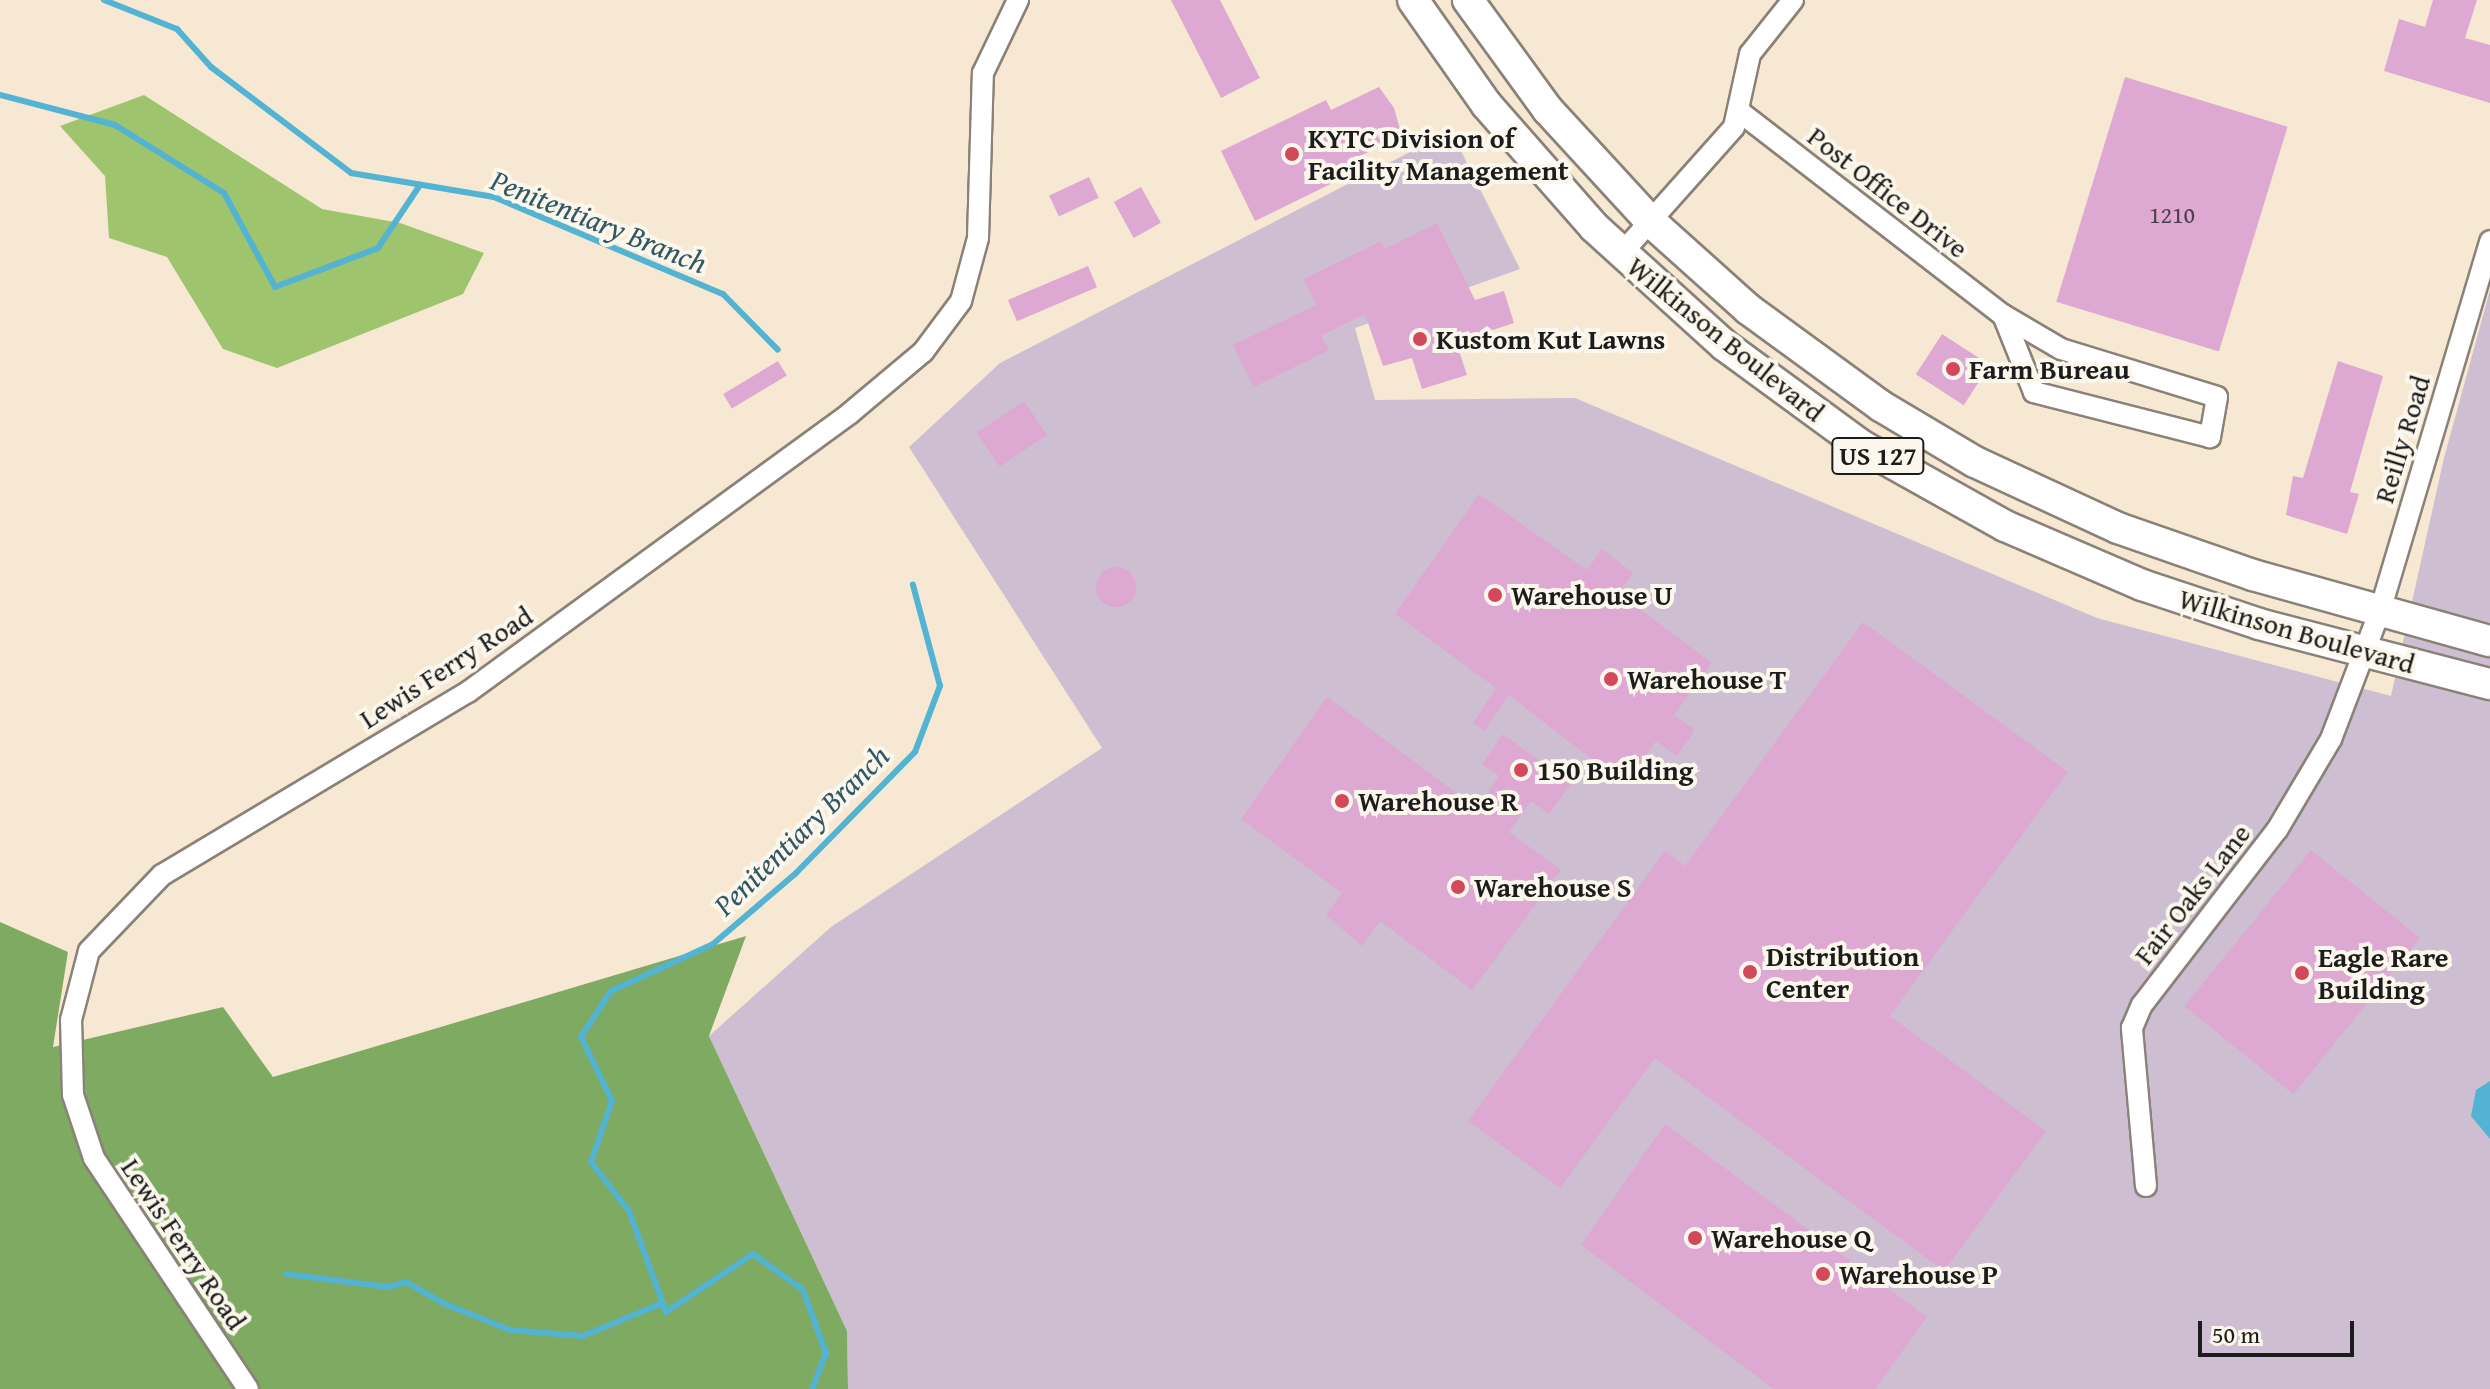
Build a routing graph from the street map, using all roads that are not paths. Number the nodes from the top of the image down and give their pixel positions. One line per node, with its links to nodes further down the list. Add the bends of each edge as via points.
1 (1018, 0): 15 (street, Lewis Ferry Road, via 983,73 978,238 961,301 923,352 849,414 468,692 162,875 89,951 71,1020 73,1095 94,1158)
2 (1413, 0): 8 (highway, Wilkinson Boulevard / US 127, via 1510,134)
3 (1468, 0): 6 (highway, Wilkinson Boulevard / US 127, via 1548,110)
4 (1793, 0): 5 (street, via 1750,54 1741,80)
5 (1740, 112): 6 (street, via 1703,167); 9 (street, Post Office Drive)
6 (1650, 221): 8 (street); 10 (highway, Wilkinson Boulevard / US 127, via 1791,343 1881,406 1975,462 2164,546)
7 (2490, 241): 10 (street, Reilly Road)
8 (1621, 254): 12 (highway, Wilkinson Boulevard / US 127, via 1791,398 1946,495 2040,543 2142,585)
9 (2003, 315): 9 (street, Post Office Drive, via 2061,349 2217,397 2210,437 2034,392)
10 (2380, 611): 11 (highway, Wilkinson Boulevard / US 127); 12 (street, Reilly Road)
11 (2490, 641)
12 (2361, 651): 13 (highway, Wilkinson Boulevard / US 127); 14 (street, Fair Oaks Lane, via 2331,739 2290,809 2142,1005 2132,1028)
13 (2490, 684)
14 (2146, 1186)
15 (248, 1389)

